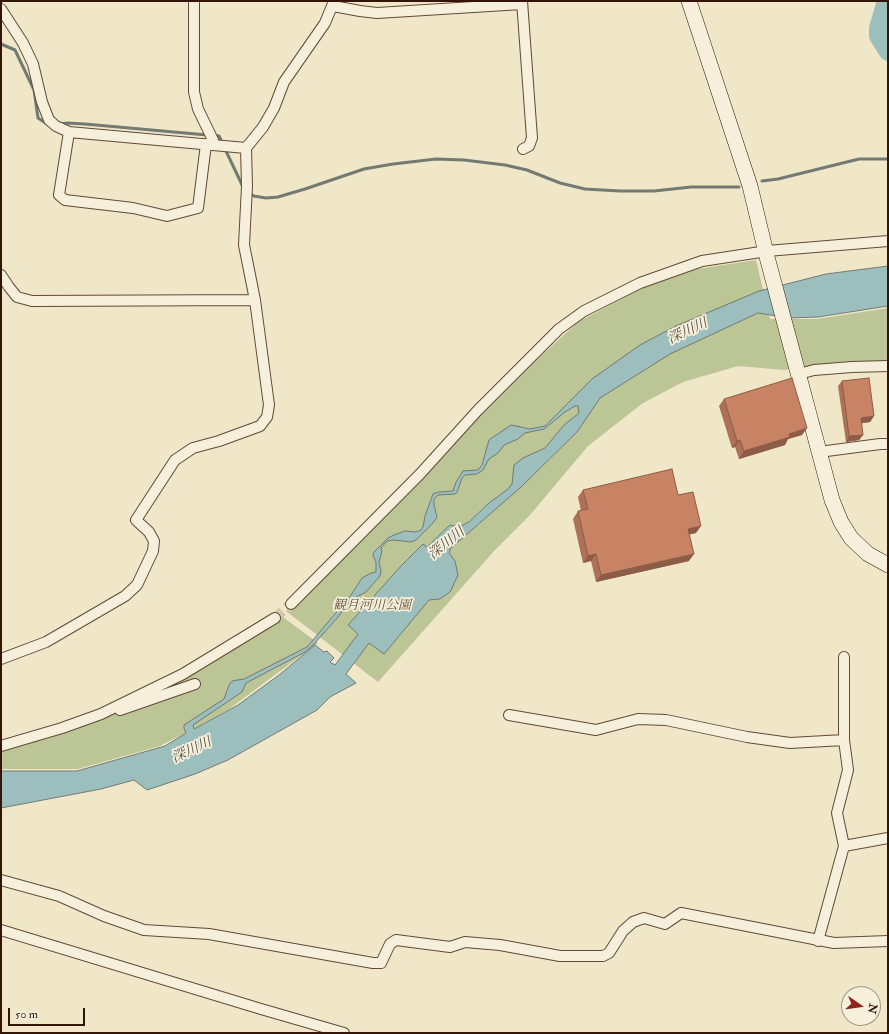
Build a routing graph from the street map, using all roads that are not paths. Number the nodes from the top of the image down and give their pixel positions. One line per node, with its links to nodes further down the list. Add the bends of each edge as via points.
1 (194, 1): 7 (street, via 194,92 198,109 213,140)
2 (689, 1): 11 (street, via 750,186)
3 (333, 3): 4 (street, via 377,13); 8 (street, via 325,23 284,82 264,127)
4 (522, 3): 9 (street, via 532,138 530,146)
5 (1, 9): 6 (street, via 23,42 33,64 49,120)
6 (69, 132): 7 (street); 7 (street, via 59,195 65,200 133,208 167,216 198,208)
7 (208, 144): 8 (street)
8 (246, 148): 14 (street, via 244,245)
9 (523, 149)
10 (888, 241): 11 (street)
11 (767, 254): 16 (street); 20 (street, via 702,261 640,283 584,311 559,329)
12 (1, 275): 13 (street)
13 (5, 290): 14 (street, via 32,301)
14 (255, 300): 23 (street, via 269,406 267,417 260,426 193,448 175,460 136,520 149,532 154,541 153,551 137,585 125,596 46,642)
15 (888, 366): 16 (street)
16 (799, 373): 18 (street)
17 (888, 444): 18 (street)
18 (819, 452): 19 (street, via 841,522 851,538 868,554)
19 (888, 565)
20 (291, 604)
21 (275, 618): 25 (street, via 183,674)
22 (844, 657): 27 (street)
23 (1, 659)
24 (195, 684): 25 (street, via 122,710)
25 (111, 709): 28 (street, via 62,728)
26 (509, 715): 27 (street, via 596,730 638,720 666,720 790,743)
27 (844, 740): 30 (street, via 848,770 837,813)
28 (1, 746)
29 (888, 838): 30 (street)
30 (844, 846): 33 (street)
31 (1, 880): 33 (street, via 59,896 144,930 209,934 373,963 381,963 390,944 396,940 450,947 472,942 560,956 603,956 633,922 644,918 665,924 681,913)
32 (1, 930): 35 (street)
33 (818, 941): 34 (street)
34 (888, 941)
35 (344, 1033)

